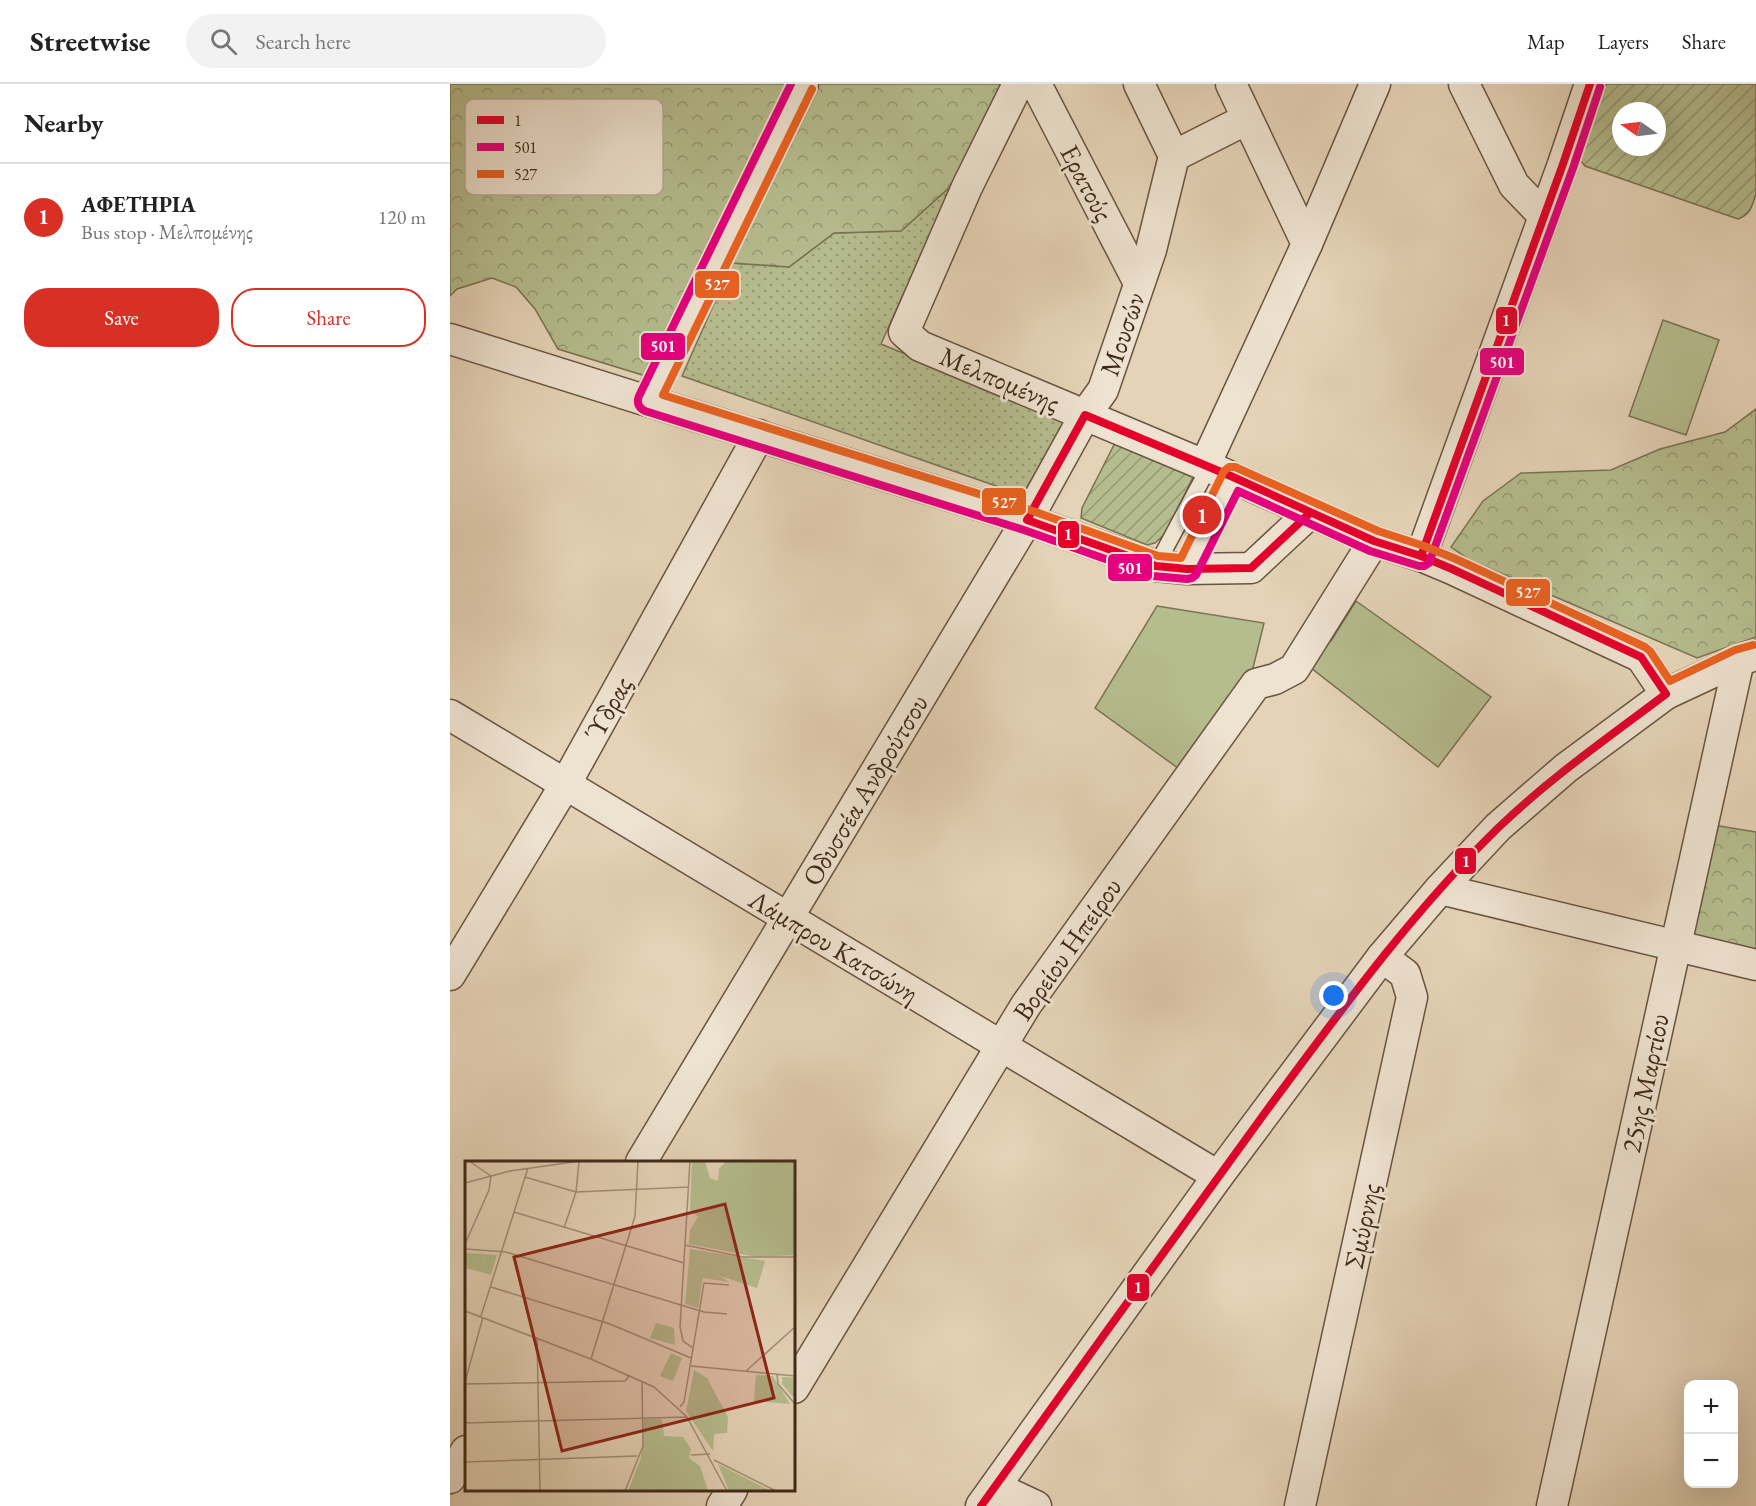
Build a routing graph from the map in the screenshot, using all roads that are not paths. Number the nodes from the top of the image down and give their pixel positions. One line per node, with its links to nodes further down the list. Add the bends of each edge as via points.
1 (803, 84): 15 (street)
2 (1018, 84): 16 (street, Μελπομένης, via 967,187 904,332 920,346)
3 (1036, 84): 13 (street, Ερατούς)
4 (1139, 84): 10 (street)
5 (1231, 84): 9 (street)
6 (1375, 84): 12 (street)
7 (1464, 84): 11 (street, via 1514,185)
8 (1590, 84): 11 (street)
9 (1247, 119): 10 (street); 12 (street)
10 (1174, 156): 13 (street, Μουσών)
11 (1544, 216): 22 (street)
12 (1307, 244): 18 (street, via 1248,375)
13 (1139, 283): 16 (street, Μουσών, via 1103,390)
14 (450, 339): 15 (street)
15 (648, 401): 17 (street)
16 (1084, 415): 18 (street, Μελπομένης); 20 (street, Οδυσσέα Ανδρούτσου)
17 (759, 435): 20 (street); 28 (street, Ύδρας)
18 (1216, 470): 19 (street, Μελπομένης); 23 (lane); 24 (lane)
19 (1310, 513): 21 (street, Μελπομένης); 24 (street, via 1251,568)
20 (1027, 520): 23 (street); 30 (street, Οδυσσέα Ανδρούτσου)
21 (1374, 541): 22 (street, Μελπομένης); 35 (street, Βορείου Ηπείρου, via 1294,669 1256,684)
22 (1421, 556): 26 (street, Μελπομένης, via 1641,657)
23 (1156, 566): 24 (street)
24 (1187, 569)
25 (1747, 657): 26 (street); 31 (street, 25ης Μαρτίου)
26 (1666, 694): 29 (street, via 1558,775 1498,827)
27 (450, 715): 28 (street, Λάμπρου Κατσώνη)
28 (565, 785): 30 (street, Λάμπρου Κατσώνη); 34 (street, Ύδρας)
29 (1440, 889): 31 (street); 32 (street)
30 (789, 918): 35 (street, Λάμπρου Κατσώνη); 36 (street, Οδυσσέα Ανδρούτσου)
31 (1675, 946): 33 (street); 46 (street, 25ης Μαρτίου)
32 (1382, 957): 37 (street); 45 (street, Σμύρνης, via 1405,974 1412,997)
33 (1756, 965)
34 (450, 975)
35 (1001, 1045): 37 (street, Λάμπρου Κατσώνη); 38 (street, Βορείου Ηπείρου)
36 (642, 1161)
37 (1218, 1176): 42 (street)
38 (795, 1386)
39 (465, 1453): 40 (street)
40 (450, 1478)
41 (731, 1491): 43 (street)
42 (988, 1496): 44 (street)
43 (722, 1506)
44 (1036, 1506)
45 (1300, 1506)
46 (1552, 1506)

